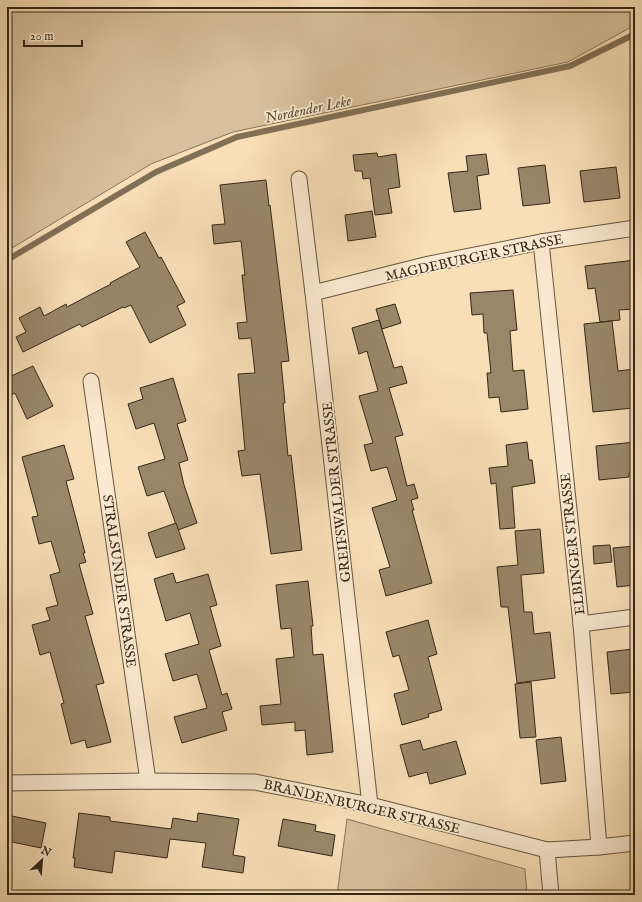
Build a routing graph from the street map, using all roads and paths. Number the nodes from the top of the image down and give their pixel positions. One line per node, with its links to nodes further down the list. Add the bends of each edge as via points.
1 (299, 179): 4 (street, GREIFSWALDER STRASSE)
2 (635, 228): 3 (street, MAGDEBURGER STRASSE)
3 (542, 242): 4 (street, MAGDEBURGER STRASSE, via 429,264); 7 (street, ELBINGER STRASSE)
4 (314, 293): 10 (street, GREIFSWALDER STRASSE)
5 (91, 381): 8 (street, STRALSUNDER STRASSE)
6 (635, 617): 7 (street)
7 (581, 624): 12 (street, ELBINGER STRASSE)
8 (148, 781): 9 (street, BRANDENBURGER STRASSE); 10 (street, BRANDENBURGER STRASSE, via 255,782)
9 (7, 783)
10 (370, 805): 13 (street, BRANDENBURGER STRASSE)
11 (635, 843): 12 (street, BRANDENBURGER STRASSE)
12 (599, 847): 13 (street, BRANDENBURGER STRASSE)
13 (547, 850): 14 (street)
14 (551, 895)

